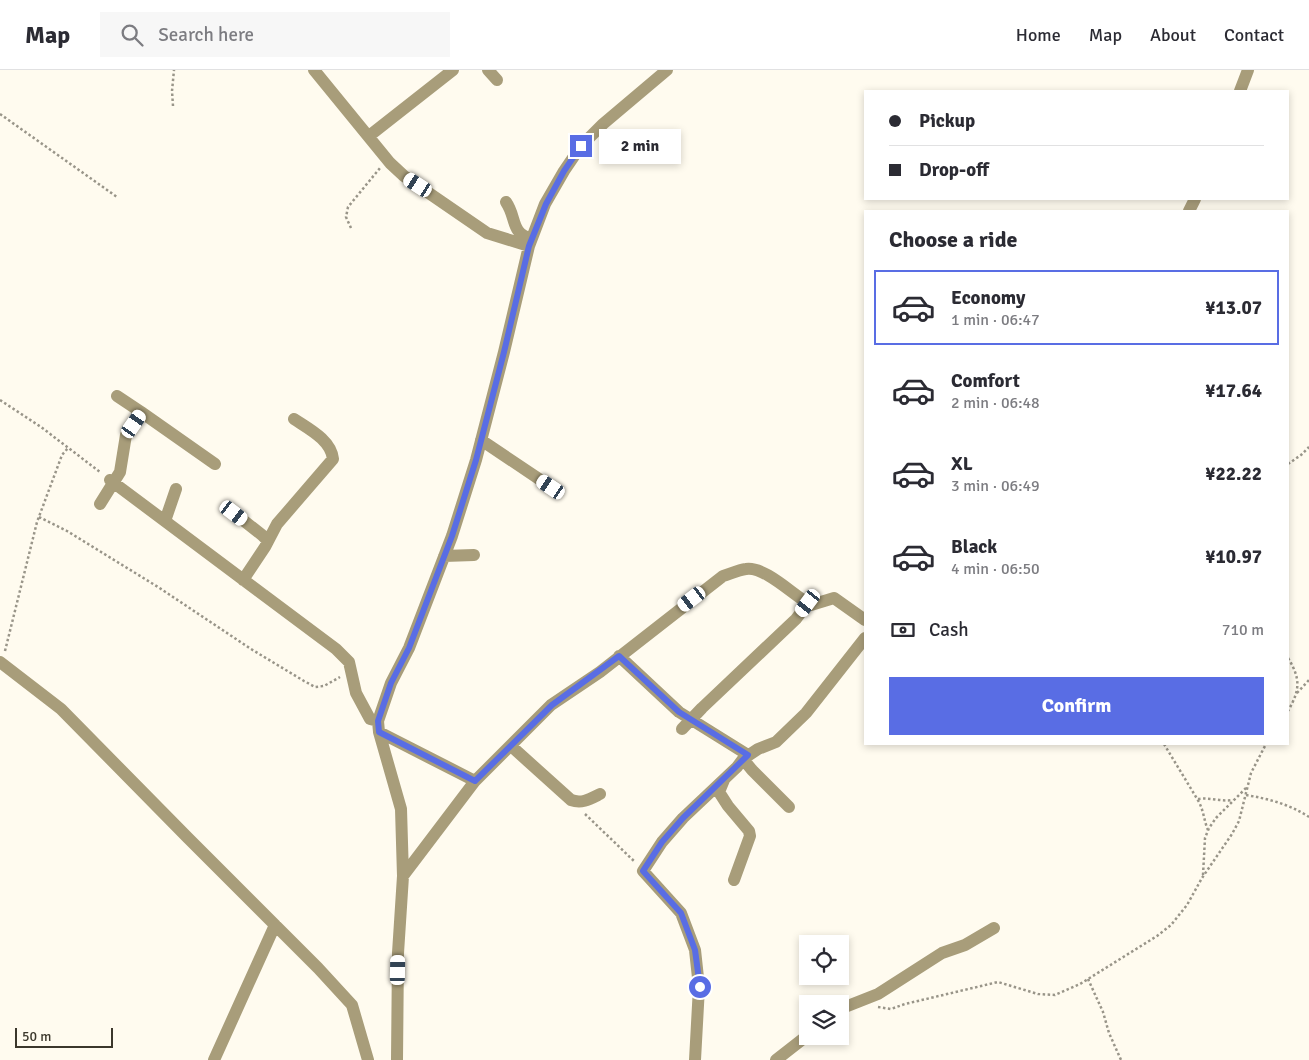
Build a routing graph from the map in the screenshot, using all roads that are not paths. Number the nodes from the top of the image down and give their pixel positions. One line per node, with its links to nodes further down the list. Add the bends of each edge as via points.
1 (314, 70): 8 (street)
2 (453, 70): 8 (street)
3 (488, 70): 6 (street)
4 (667, 70): 10 (street, via 581,146 546,204)
5 (1248, 70): 7 (street)
6 (497, 80)
7 (1240, 90)
8 (369, 136): 10 (street, via 404,176 487,233)
9 (506, 202): 10 (street, via 512,211 514,227)
10 (530, 243): 14 (street)
11 (117, 396): 12 (street)
12 (142, 412): 15 (street); 16 (street, via 126,435 120,472)
13 (294, 419): 22 (street, via 318,436 332,451 333,459 277,524)
14 (481, 440): 17 (street); 24 (street)
15 (215, 464)
16 (113, 482): 19 (street); 21 (street)
17 (551, 487)
18 (176, 489): 21 (street)
19 (100, 504)
20 (234, 513): 22 (street)
21 (165, 521): 25 (street)
22 (268, 541): 25 (street)
23 (474, 555): 24 (street)
24 (444, 556): 32 (street, via 409,648 391,683)
25 (243, 580): 32 (street, via 336,649 348,662 356,693 370,719)
26 (808, 603): 27 (street, via 834,598); 29 (street, via 769,576 747,568 723,576); 31 (street, via 796,619)
27 (864, 619)
28 (864, 639): 34 (street, via 806,713 776,742 758,748)
29 (619, 656): 31 (street, via 679,712); 33 (street, via 552,705)
30 (1, 663): 41 (street, via 61,709)
31 (687, 725): 34 (street)
32 (378, 726): 36 (street); 39 (street, via 401,809)
33 (511, 746): 36 (street); 37 (street, via 564,795 577,802)
34 (746, 757): 35 (street); 38 (street, via 752,770)
35 (724, 780): 40 (street, via 719,792 749,830 750,836); 48 (street, via 678,824 644,870 681,913 695,950 700,987)
36 (475, 781): 39 (street)
37 (600, 794)
38 (788, 807)
39 (403, 876): 47 (street, via 398,952)
40 (734, 880)
41 (275, 925): 45 (street); 46 (street, via 352,1005)
42 (994, 928): 43 (street, via 965,945 942,952 878,994)
43 (849, 1005)
44 (799, 1042): 49 (street)
45 (214, 1060)
46 (368, 1060)
47 (397, 1060)
48 (695, 1060)
49 (776, 1060)

